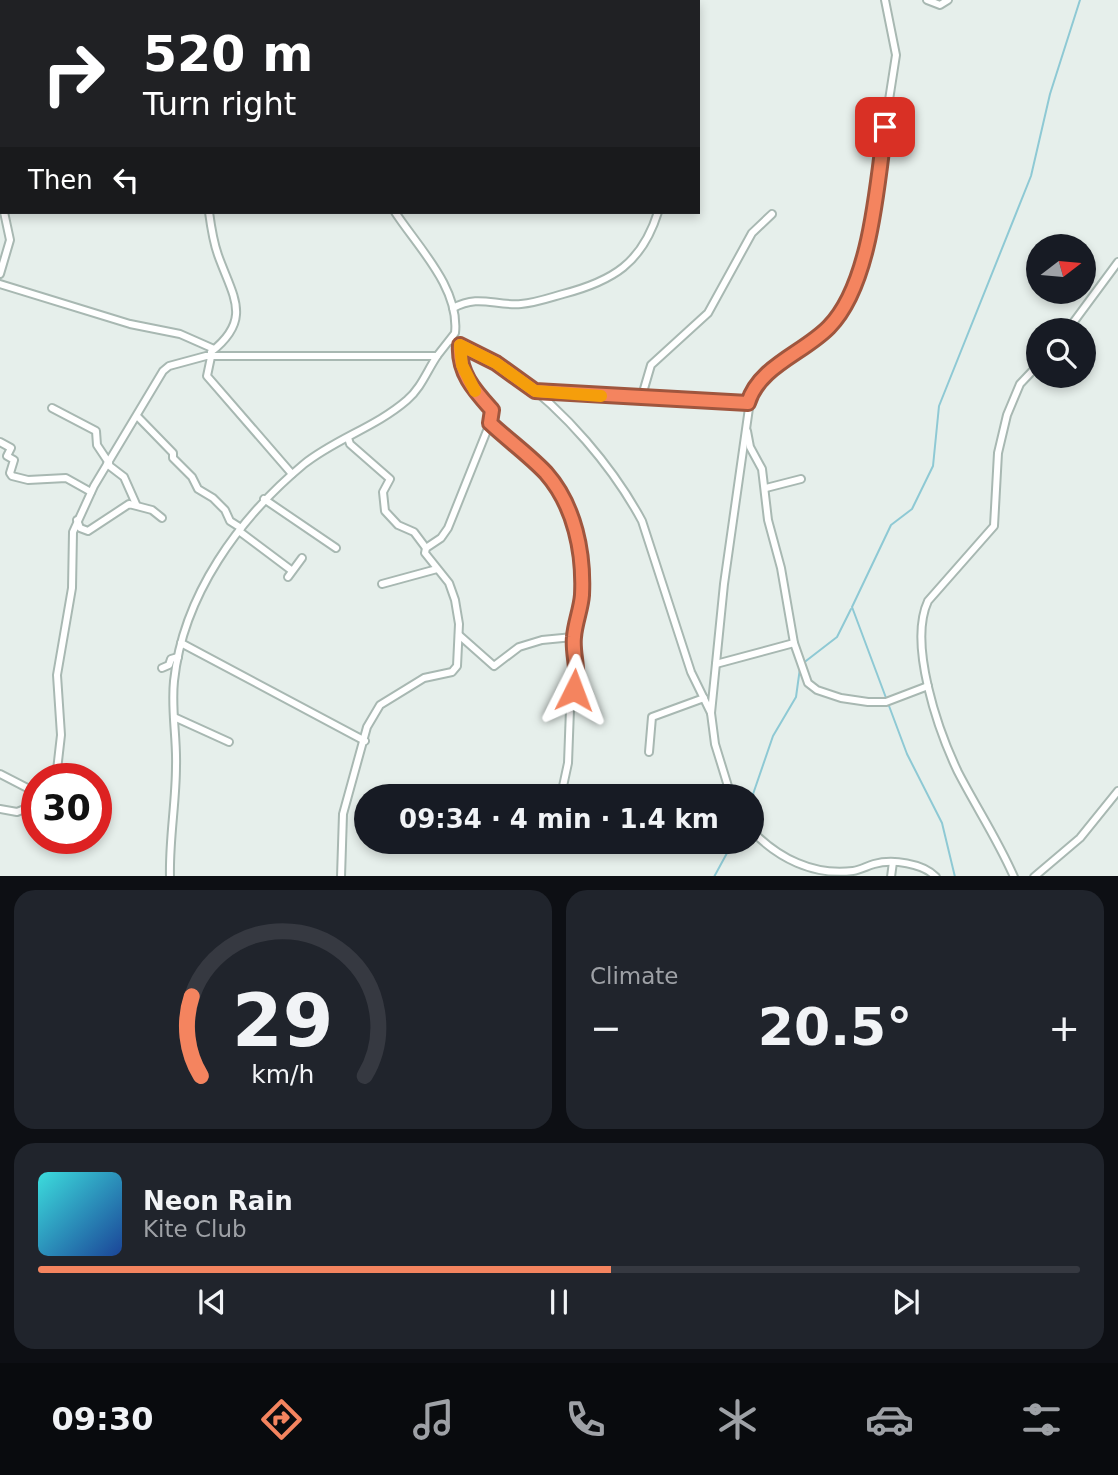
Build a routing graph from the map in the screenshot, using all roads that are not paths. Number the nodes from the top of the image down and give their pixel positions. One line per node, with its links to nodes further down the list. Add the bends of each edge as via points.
1 (885, 0): 22 (street, via 896,55 871,237 841,313 818,337 764,378)
2 (927, 0): 3 (street, via 940,5)
3 (948, 0)
4 (4, 214): 10 (street, via 10,240)
5 (209, 214): 16 (street, via 238,309 227,339)
6 (396, 214): 12 (street, via 432,265)
7 (657, 214): 12 (street, via 646,245 616,274 583,289 534,302 473,299)
8 (772, 214): 21 (street, via 752,233 708,313 651,365)
9 (1118, 262): 13 (street)
10 (0, 274)
11 (0, 284): 16 (street, via 130,324 180,334)
12 (453, 308): 14 (street)
13 (1077, 318)
14 (452, 341): 15 (street); 17 (street)
15 (460, 345): 20 (street); 25 (street, via 470,385 492,410)
16 (214, 349): 18 (street)
17 (437, 356): 18 (street); 26 (street, via 406,401)
18 (208, 357): 24 (street, via 163,371); 29 (street, via 207,376)
19 (1026, 377): 50 (street, via 1007,415 998,453 994,526 921,615)
20 (535, 391): 21 (street); 51 (street, via 631,500)
21 (641, 399): 22 (street)
22 (747, 406): 31 (street, via 750,447); 48 (street)
23 (52, 408): 28 (street, via 96,431 97,445)
24 (138, 417): 28 (street); 37 (street, via 173,453 198,489 213,498)
25 (490, 423): 39 (street, via 448,528); 44 (street, via 548,475 576,529 583,565 582,599)
26 (348, 438): 29 (street); 39 (street, via 390,479 383,492 385,511 398,526 414,531)
27 (0, 442): 32 (street, via 11,448 7,456 14,460 12,476 66,478)
28 (108, 463): 32 (street); 34 (street, via 124,477)
29 (292, 474): 33 (street)
30 (801, 479): 31 (street)
31 (766, 488): 46 (street, via 768,520)
32 (91, 492): 36 (street)
33 (264, 499): 37 (street); 38 (street)
34 (136, 504): 35 (street); 36 (street, via 121,507 88,531)
35 (162, 518)
36 (76, 520): 57 (street, via 72,588 57,675)
37 (240, 530): 40 (street, via 289,573); 45 (street, via 211,572)
38 (336, 548)
39 (426, 548): 41 (street, via 426,556)
40 (302, 558)
41 (437, 569): 42 (street); 43 (street, via 452,591)
42 (383, 584)
43 (459, 635): 44 (street, via 494,666 519,647); 54 (street, via 456,669 424,678 380,705 367,727)
44 (573, 637): 59 (street, via 578,678 567,728)
45 (181, 643): 47 (street); 54 (street)
46 (794, 643): 48 (street); 50 (street, via 808,683 828,694 886,702)
47 (178, 657): 49 (street); 53 (street)
48 (716, 664): 52 (street)
49 (162, 668)
50 (928, 686): 71 (street, via 958,771)
51 (704, 698): 52 (street); 56 (street, via 652,717)
52 (711, 713): 60 (street)
53 (174, 717): 55 (street); 67 (street)
54 (365, 741): 68 (street, via 343,814)
55 (229, 742)
56 (649, 752)
57 (58, 763)
58 (0, 774): 61 (street)
59 (564, 784)
60 (727, 784)
61 (21, 785)
62 (1118, 791): 72 (street, via 1080,838)
63 (0, 809): 64 (street)
64 (21, 810)
65 (764, 844): 66 (street, via 796,864 827,871 855,871)
66 (893, 862): 69 (street); 70 (street, via 924,868)
67 (170, 876)
68 (341, 876)
69 (891, 876)
70 (935, 876)
71 (1013, 876)
72 (1035, 876)

